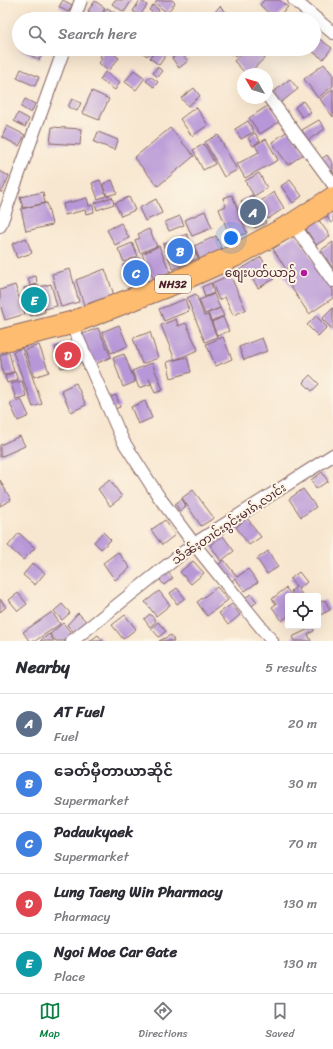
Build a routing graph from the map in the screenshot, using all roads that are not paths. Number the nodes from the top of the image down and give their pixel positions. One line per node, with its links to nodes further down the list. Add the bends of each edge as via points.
1 (82, 0): 3 (street)
2 (294, 0): 4 (street)
3 (77, 12)
4 (308, 12)
5 (321, 23): 6 (street)
6 (333, 33)
7 (61, 56): 12 (street)
8 (273, 104): 9 (street)
9 (333, 184)
10 (333, 198): 11 (highway, NH32)
11 (293, 224): 13 (street); 14 (highway, NH32, via 234,256 174,283)
12 (0, 226)
13 (333, 281)
14 (71, 323): 15 (highway, NH32); 17 (street, via 123,441 159,497)
15 (0, 342)
16 (333, 455): 17 (street, သဵၼ်ႈတၢင်းၵွင်းမၢၵ်ႇလၢင်း)
17 (194, 544): 18 (street, သဵၼ်ႈတၢင်းၵွင်းမၢၵ်ႇလၢင်း); 19 (street)
18 (72, 641)
19 (272, 641)

